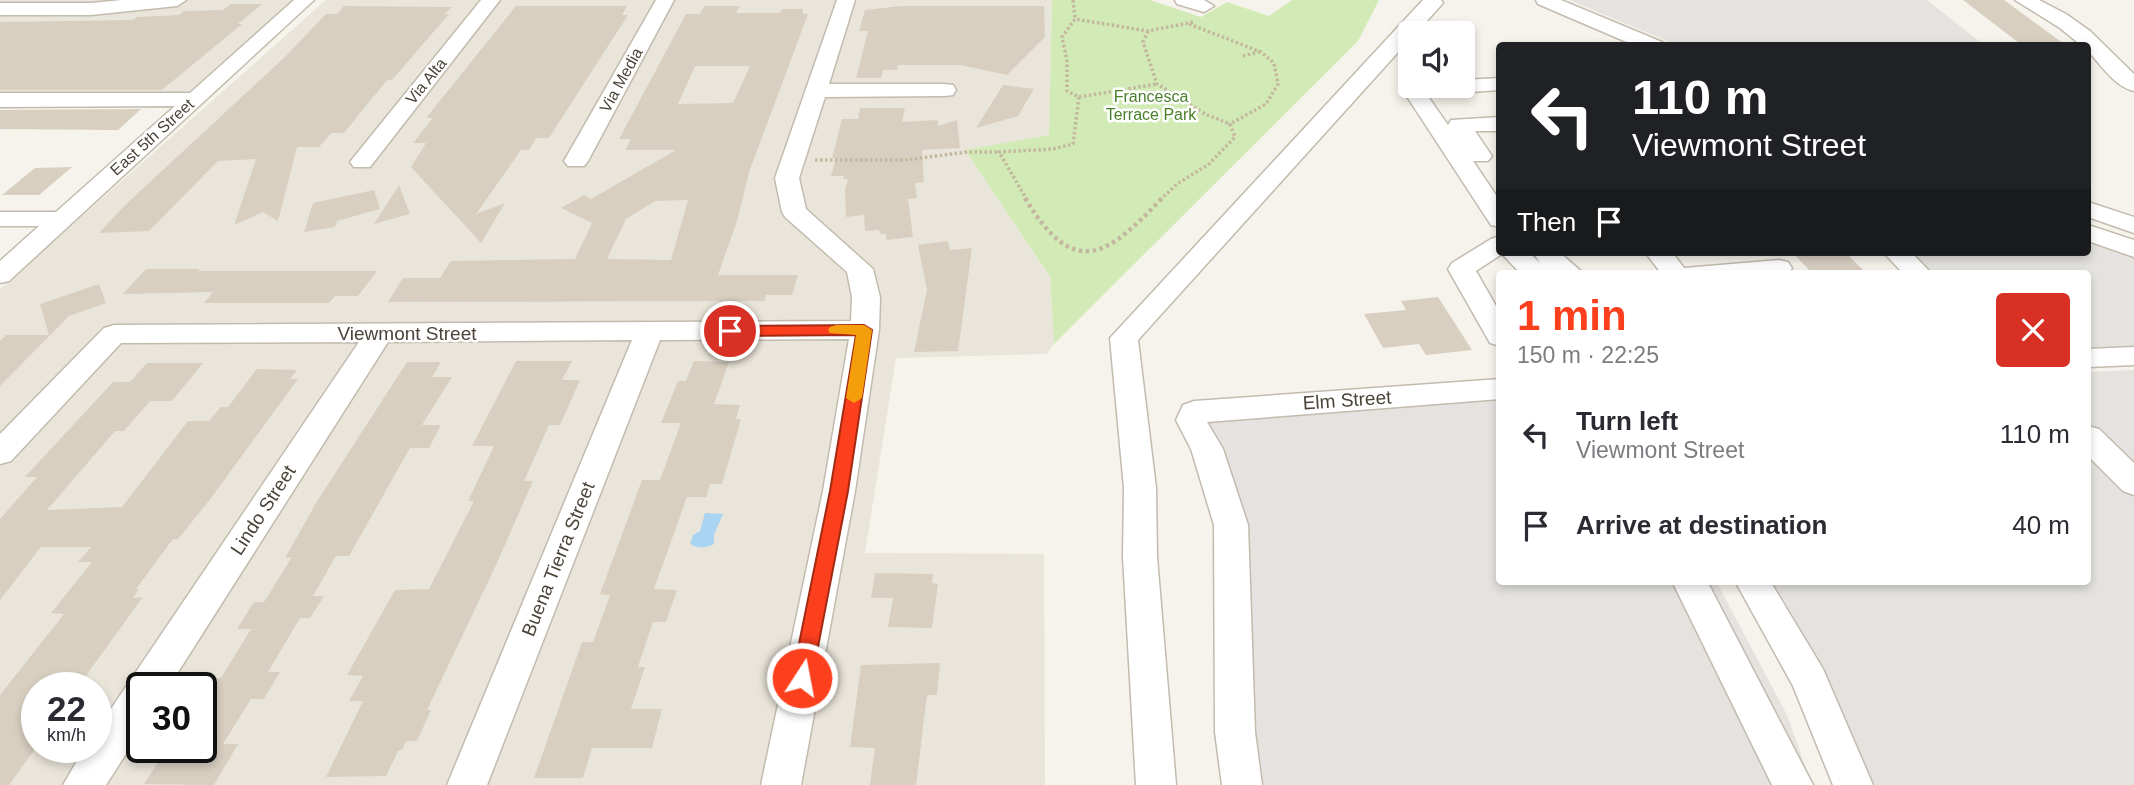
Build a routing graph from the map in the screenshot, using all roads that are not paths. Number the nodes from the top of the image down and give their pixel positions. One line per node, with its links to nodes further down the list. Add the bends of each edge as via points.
1 (177, 0): 10 (street, via 102,9)
2 (305, 0): 23 (street, East 5th Street)
3 (491, 0): 27 (street, Via Alta)
4 (665, 0): 26 (street, Via Media)
5 (846, 0): 21 (street)
6 (1184, 0): 11 (street)
7 (1432, 0): 65 (street, via 1124,338 1140,488 1140,557)
8 (1545, 0): 12 (street)
9 (2024, 0): 13 (street)
10 (0, 9)
11 (1202, 12)
12 (1646, 42)
13 (2089, 42)
14 (2091, 44): 19 (street)
15 (1496, 64): 16 (street)
16 (1475, 65)
17 (1496, 84): 18 (street)
18 (1475, 85)
19 (2134, 85)
20 (945, 90): 21 (street)
21 (818, 91): 48 (street, via 787,177 794,212 860,269 866,297)
22 (1421, 98): 30 (street)
23 (192, 99): 24 (street); 32 (street, East 5th Street)
24 (0, 100)
25 (1496, 124): 28 (street, via 1458,125)
26 (576, 161)
27 (362, 162)
28 (1496, 179)
29 (2091, 210): 33 (street)
30 (1496, 214)
31 (0, 219): 32 (street)
32 (61, 219): 47 (street, East 5th Street)
33 (2134, 225)
34 (2091, 234): 36 (street)
35 (1496, 247): 49 (street, via 1461,269)
36 (2134, 249)
37 (1517, 256): 42 (street)
38 (1548, 256): 43 (street)
39 (1661, 256): 44 (street)
40 (1900, 256): 46 (street)
41 (1776, 264): 45 (street)
42 (1532, 270)
43 (1565, 270)
44 (1673, 270)
45 (1721, 270)
46 (1915, 270)
47 (0, 275)
48 (864, 330): 51 (street, Viewmont Street); 64 (street, via 839,491)
49 (1496, 330)
50 (379, 332): 51 (street, Viewmont Street); 56 (street, Viewmont Street, via 114,334); 60 (street, Lindo Street)
51 (649, 332): 63 (street, Buena Tierra Street)
52 (2134, 356): 53 (street)
53 (2091, 358)
54 (1496, 389): 66 (street, Elm Street, via 1194,412 1191,420 1208,449 1231,524 1235,732)
55 (2091, 440): 57 (street)
56 (0, 453)
57 (2134, 483)
58 (1691, 585): 67 (street)
59 (1754, 585): 68 (street, via 1810,680)
60 (157, 672)
61 (126, 720): 62 (street)
62 (83, 785)
63 (467, 785)
64 (780, 785)
65 (1156, 785)
66 (1242, 785)
67 (1793, 785)
68 (1853, 785)

